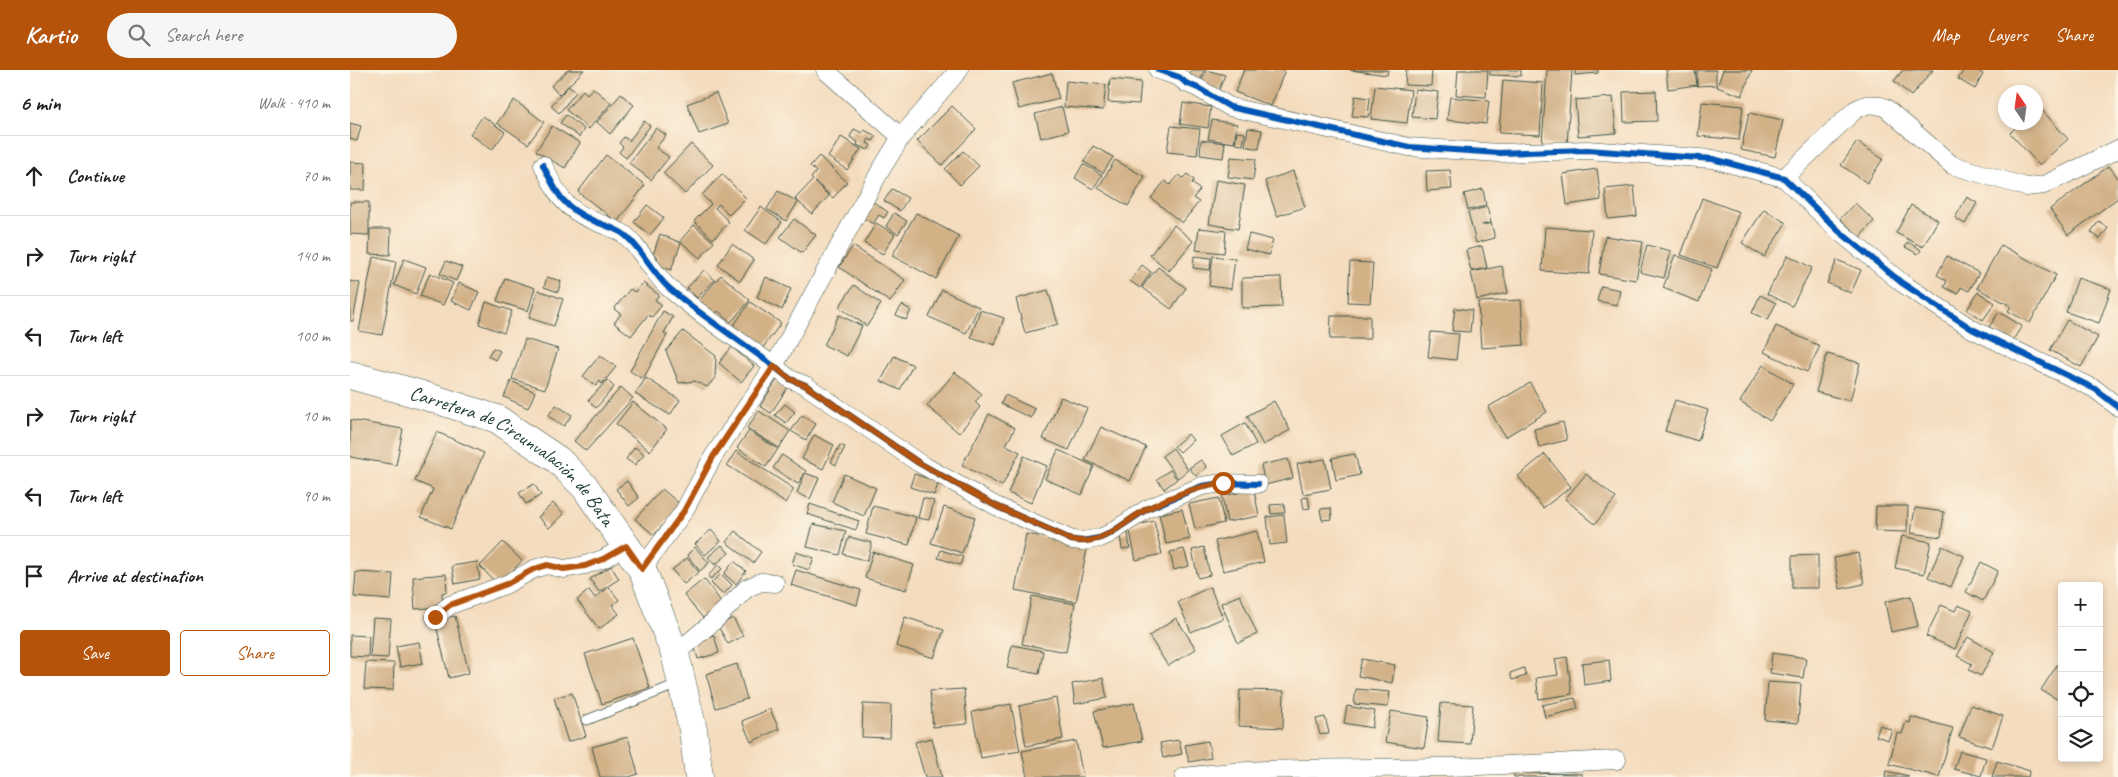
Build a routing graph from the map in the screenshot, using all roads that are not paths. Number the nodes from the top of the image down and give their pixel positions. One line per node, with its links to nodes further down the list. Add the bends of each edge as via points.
1 (825, 70): 4 (street)
2 (960, 70): 4 (street)
3 (1158, 70): 7 (street, via 1179,77 1230,107 1409,147 1499,153 1587,150 1712,159)
4 (901, 137): 8 (street)
5 (2118, 148): 7 (street, via 2044,185 2026,188 1952,165 1886,108 1875,103 1855,110)
6 (543, 165): 8 (street, via 564,204 576,213 622,233 668,287)
7 (1784, 178): 10 (street, via 1840,232 1910,288 1972,329 2095,389)
8 (774, 366): 11 (street, via 919,463 996,506 1072,540 1100,538 1147,509 1202,486); 13 (street, via 713,457 684,511)
9 (350, 375): 12 (main road, Carretera de Circunvalación de Bata, via 497,419 565,466 585,487)
10 (2118, 406)
11 (1258, 484)
12 (626, 546): 13 (main road, Carretera de Circunvalación de Bata); 15 (street, via 585,566 564,569 547,565 534,569 507,584 450,605)
13 (642, 569): 16 (main road, Carretera de Circunvalación de Bata)
14 (775, 583): 16 (street, via 761,582 748,588)
15 (435, 617)
16 (674, 654): 17 (main road, Carretera de Circunvalación de Bata)
17 (682, 682): 18 (lane); 20 (main road, Carretera de Circunvalación de Bata)
18 (587, 720)
19 (1617, 760): 21 (street, via 1434,767 1324,767)
20 (699, 777)
21 (1184, 777)

